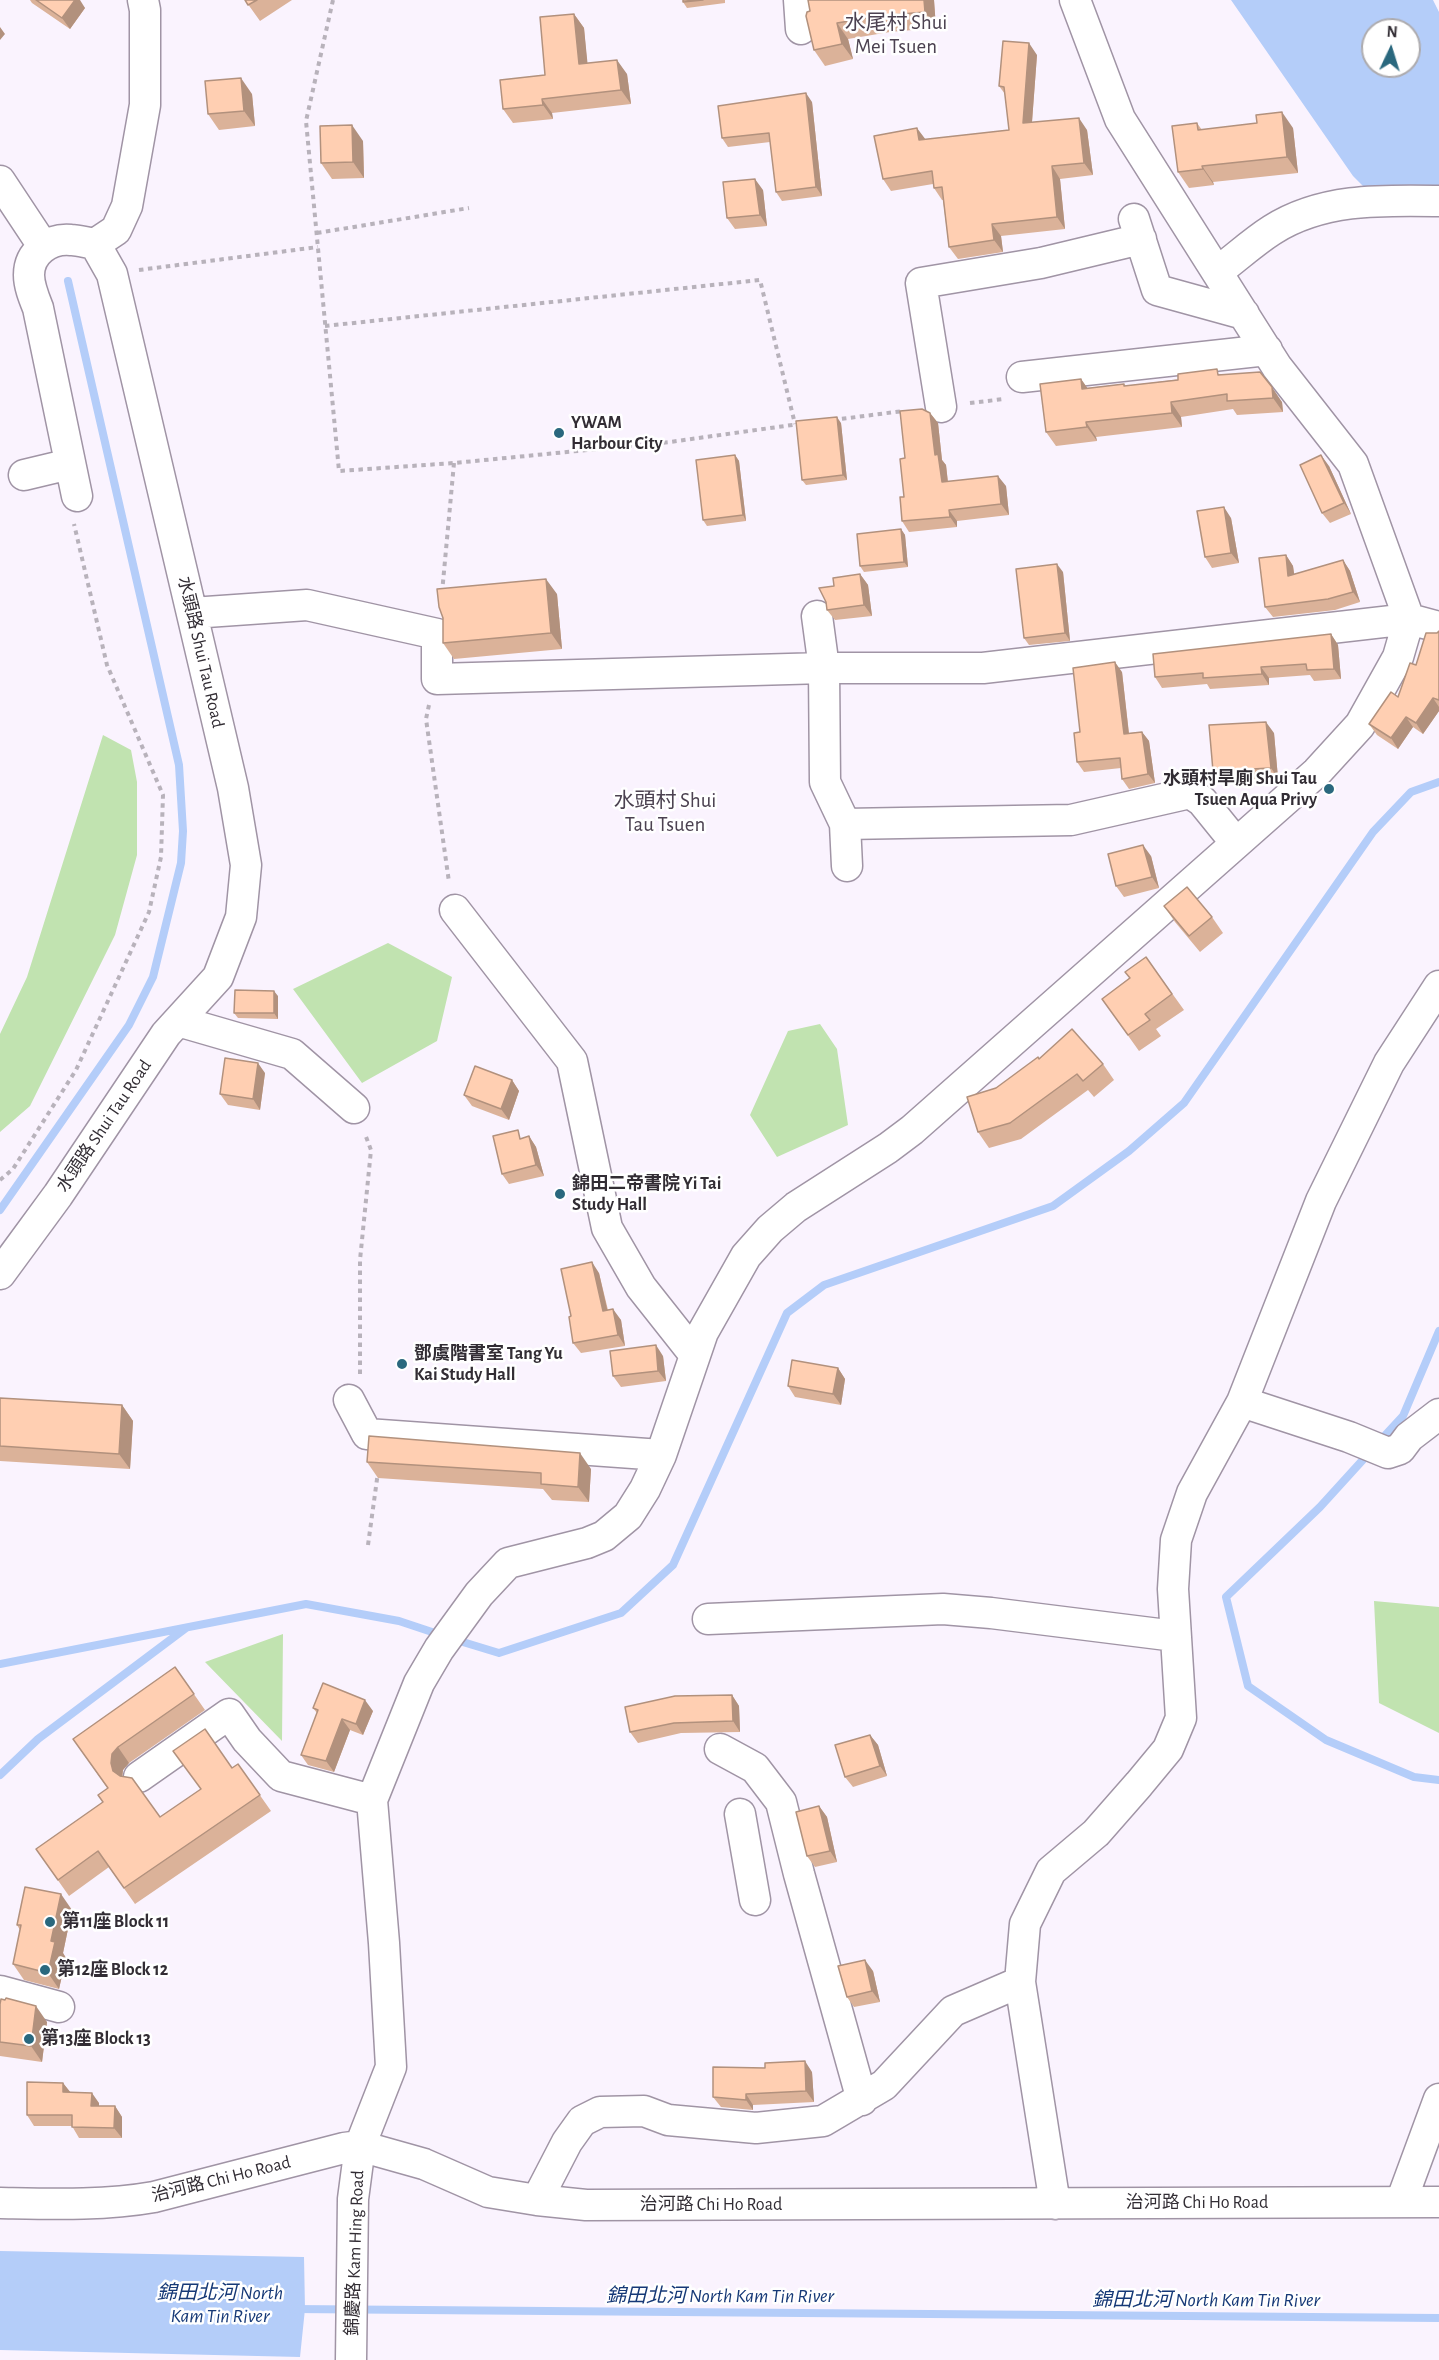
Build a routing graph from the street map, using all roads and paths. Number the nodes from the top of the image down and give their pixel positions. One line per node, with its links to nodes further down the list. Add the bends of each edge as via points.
1 (143, 0): 8 (street, via 145,105 127,206 116,230)
2 (333, 0): 7 (path, via 306,121)
3 (1075, 0): 11 (street, via 1120,119)
4 (0, 181): 9 (street)
5 (1439, 201): 11 (street, via 1333,205 1306,213 1273,230)
6 (469, 208): 7 (path)
7 (317, 233): 10 (path)
8 (95, 244): 9 (street, via 57,240); 12 (street, 水頭路 Shui Tau Road)
9 (43, 246): 22 (street, via 32,260 29,275)
10 (318, 247): 12 (path); 14 (path)
11 (1217, 272): 13 (street)
12 (112, 274): 25 (street, 水頭路 Shui Tau Road)
13 (1244, 314): 15 (street); 17 (street, via 1157,290 1138,229 1041,263 921,283)
14 (325, 326): 20 (path, via 760,280); 21 (path, via 339,471)
15 (1267, 350): 16 (street); 27 (street, via 1353,464)
16 (1016, 388): 17 (path)
17 (941, 407): 18 (path)
18 (829, 420)
19 (807, 423): 20 (path)
20 (795, 424): 21 (path, via 670,442)
21 (454, 463): 29 (path)
22 (70, 465): 23 (street); 24 (street)
23 (24, 475)
24 (75, 509): 39 (path, via 107,664 163,795 161,857 149,912 76,1070 13,1169)
25 (192, 613): 29 (street, via 307,605); 37 (street, 水頭路 Shui Tau Road, via 233,788 246,865 241,917 219,977)
26 (817, 616): 30 (street)
27 (1409, 619): 28 (street); 30 (street, via 983,668); 33 (street, via 1398,657 1360,725 1317,772)
28 (1439, 627)
29 (437, 634): 31 (street)
30 (824, 668): 31 (street); 32 (street, via 825,782)
31 (437, 678): 35 (path, via 426,719)
32 (845, 824): 33 (street, via 1071,820 1190,793 1202,801); 34 (street)
33 (1236, 843): 41 (street, via 912,1130 770,1229 737,1270)
34 (847, 867)
35 (456, 910): 41 (street, via 572,1061 607,1228 641,1287)
36 (1439, 986): 43 (street, via 1389,1063 1321,1201)
37 (178, 1021): 38 (street, via 292,1054); 40 (street, 水頭路 Shui Tau Road)
38 (354, 1108): 42 (path, via 371,1150 360,1260 360,1386)
39 (0, 1180)
40 (0, 1274)
41 (694, 1354): 46 (street)
42 (348, 1400): 45 (street)
43 (1242, 1402): 44 (street, via 1376,1448 1400,1449); 49 (street, via 1192,1493 1176,1540)
44 (1439, 1414)
45 (367, 1434): 46 (street); 47 (path, via 381,1454)
46 (661, 1455): 52 (street, via 628,1516 604,1536 508,1563 479,1594 419,1683)
47 (368, 1545)
48 (708, 1619): 49 (street, via 943,1609)
49 (1175, 1636): 55 (street, via 1181,1718 1168,1749 1096,1833 1051,1871 1025,1924)
50 (720, 1749): 59 (street, via 755,1768 782,1802)
51 (139, 1777): 52 (street, via 229,1714 247,1740 286,1778)
52 (372, 1800): 60 (street, 錦慶路 Kam Hing Road, via 391,2067)
53 (740, 1814): 54 (street)
54 (755, 1900)
55 (1020, 1982): 59 (street, via 953,2012 884,2085); 65 (street)
56 (0, 1991): 57 (street)
57 (59, 2007)
58 (1439, 2099): 62 (street)
59 (862, 2100): 61 (street, via 824,2121 756,2128 668,2120 644,2111 600,2112 582,2121)
60 (360, 2145): 61 (street, 治河路 Chi Ho Road, via 424,2164 488,2192); 64 (street, 治河路 Chi Ho Road, via 129,2201); 66 (street, 錦慶路 Kam Hing Road, via 353,2199)
61 (537, 2200): 65 (street, 治河路 Chi Ho Road, via 586,2205)
62 (1401, 2202): 63 (street, 治河路 Chi Ho Road); 65 (street, 治河路 Chi Ho Road)
63 (1439, 2202)
64 (0, 2203)
65 (1055, 2204)
66 (351, 2360)

